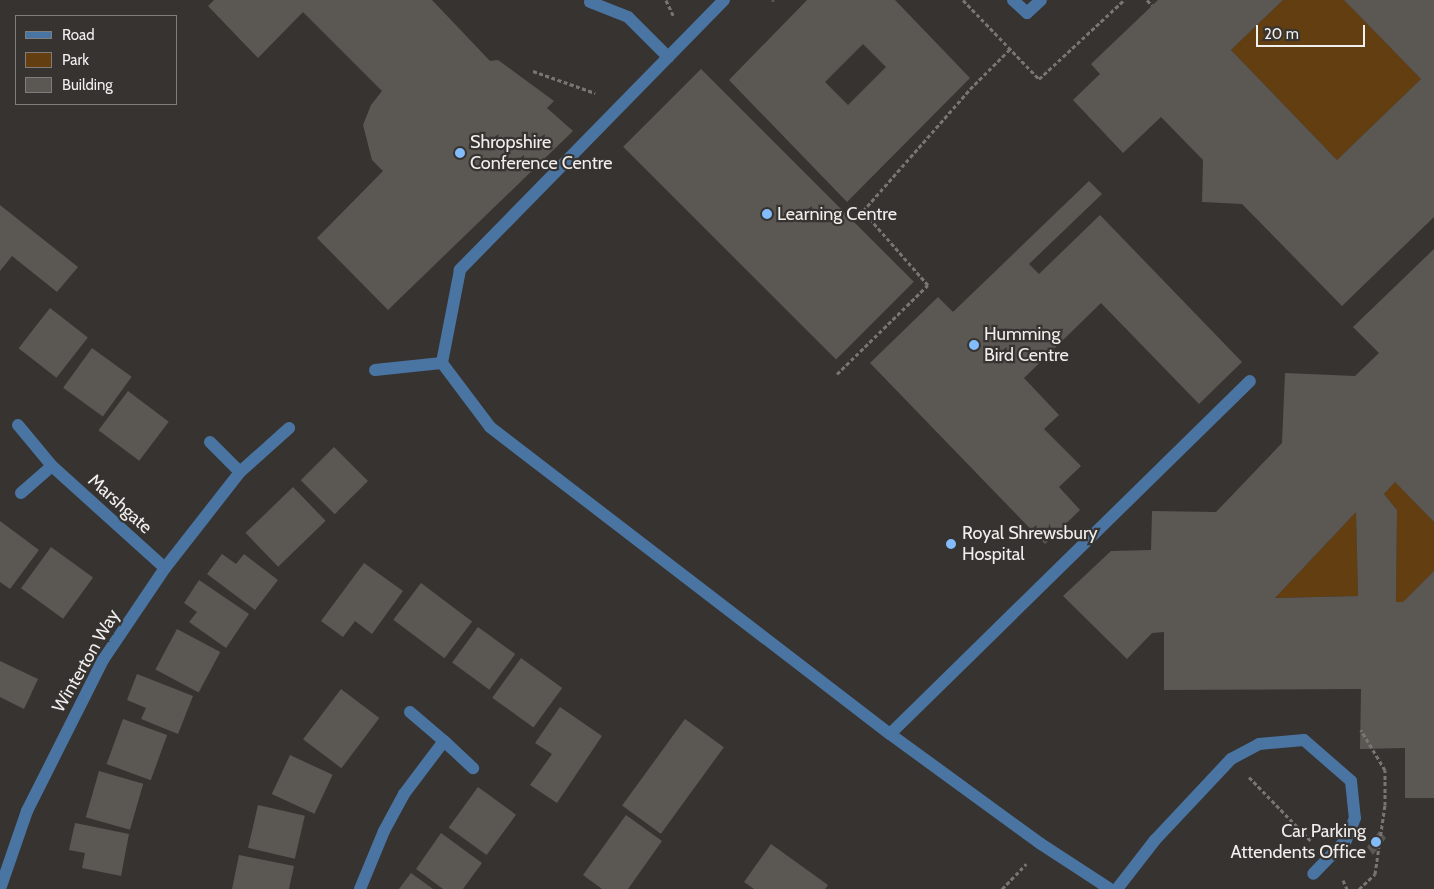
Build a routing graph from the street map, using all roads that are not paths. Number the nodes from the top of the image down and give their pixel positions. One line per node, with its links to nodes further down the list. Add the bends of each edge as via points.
1 (724, 0): 5 (street)
2 (1013, 0): 3 (street, via 1027,13)
3 (1040, 0)
4 (590, 2): 5 (street, via 628,17)
5 (668, 57): 6 (street, via 460,270)
6 (442, 363): 7 (street); 17 (street, via 490,427)
7 (375, 370)
8 (1250, 381): 17 (street)
9 (18, 425): 12 (street, Marshgate)
10 (289, 428): 13 (street, Winterton Way)
11 (210, 442): 13 (street)
12 (52, 466): 14 (street); 15 (street, Marshgate)
13 (240, 472): 15 (street, Winterton Way)
14 (21, 493)
15 (165, 568): 21 (street, Winterton Way, via 103,660 50,762 26,811)
16 (410, 712): 18 (street)
17 (890, 734): 23 (street, via 1040,844)
18 (444, 742): 19 (street); 22 (street, via 404,794 384,831)
19 (473, 768)
20 (1313, 874): 24 (street, via 1346,840 1355,818 1351,781 1304,740 1259,744 1231,759 1155,840)
21 (0, 889)
22 (360, 889)
23 (1110, 889)
24 (1118, 889)

